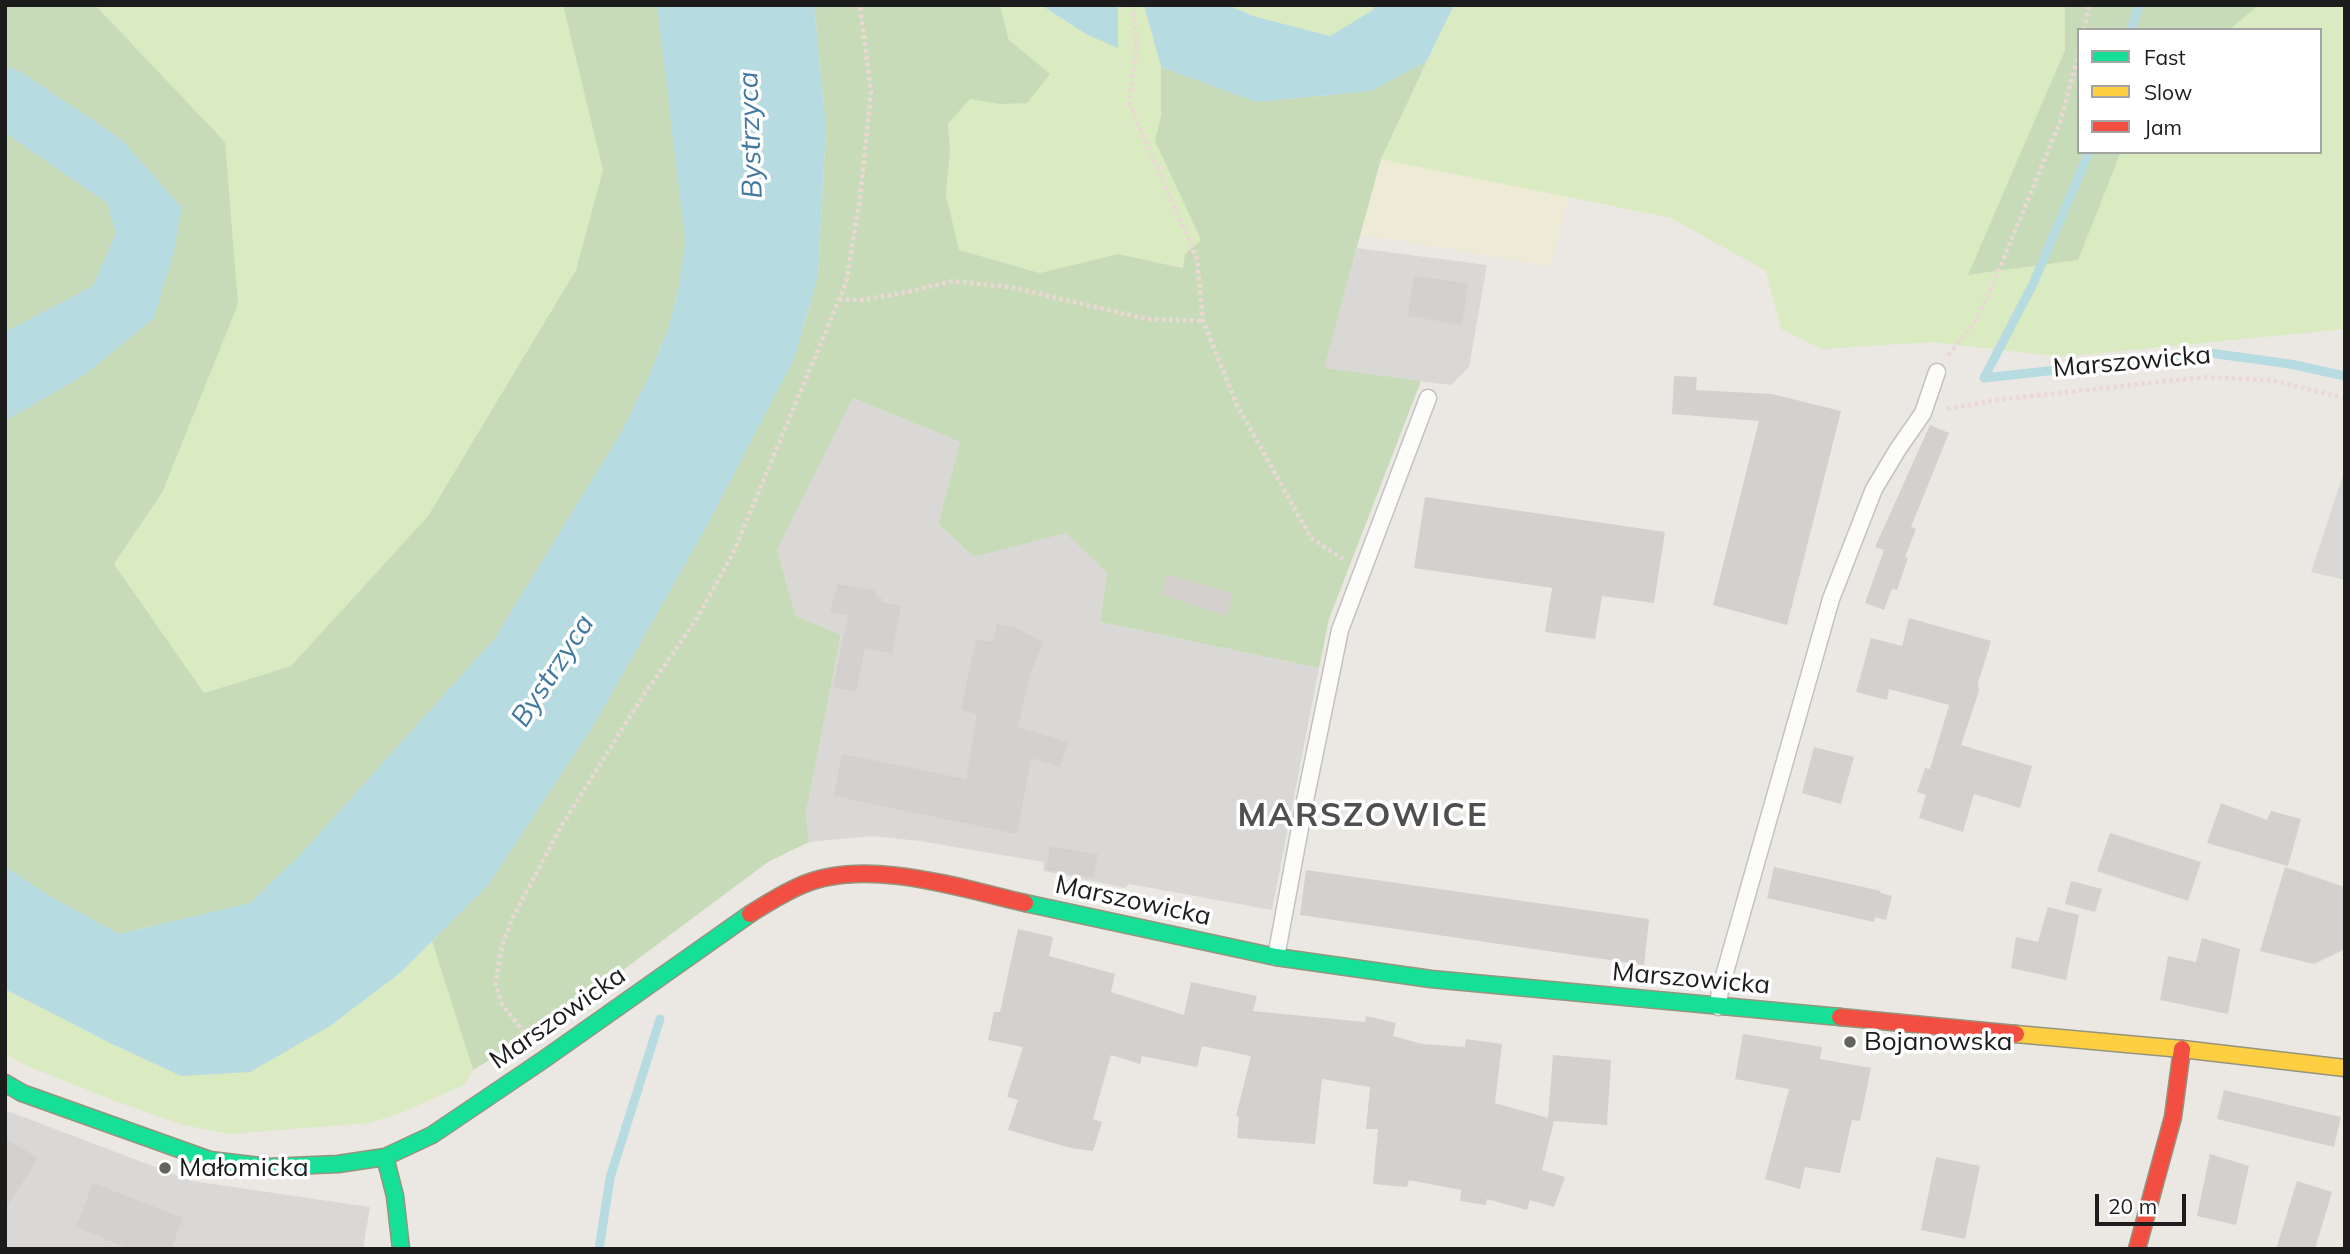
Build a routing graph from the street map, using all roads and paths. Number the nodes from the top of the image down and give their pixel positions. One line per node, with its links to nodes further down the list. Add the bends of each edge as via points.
1 (860, 5): 6 (path, via 871,92 860,198 846,283)
2 (1133, 5): 7 (path, via 1137,45 1129,103 1197,259)
3 (2089, 5): 4 (path)
4 (2084, 28)
5 (2077, 60): 8 (path, via 2060,122 1989,294 1972,327)
6 (839, 299): 7 (path, via 898,294 953,281 1015,288 1146,319); 15 (path, via 733,552 696,620 559,830 512,919 495,984 502,1004)
7 (1203, 321): 12 (path, via 1237,405 1311,538)
8 (1937, 372): 11 (lane)
9 (1428, 398): 12 (lane)
10 (2345, 398): 11 (path, Marszowicka, via 2270,380 2204,377 1996,400)
11 (1923, 414): 14 (lane, via 1874,489 1832,599)
12 (1363, 573): 13 (lane, via 1340,630)
13 (1276, 957): 14 (street, Marszowicka, via 1431,979); 19 (street, Marszowicka, via 906,875 846,875 804,884 737,922 432,1135)
14 (1718, 1007): 16 (street, Marszowicka)
15 (522, 1030)
16 (2182, 1049): 17 (street, Marszowicka); 21 (street, via 2174,1117)
17 (2345, 1068)
18 (5, 1083): 19 (street, Marszowicka, via 210,1160 268,1167)
19 (385, 1157): 20 (street)
20 (401, 1249)
21 (2137, 1249)

